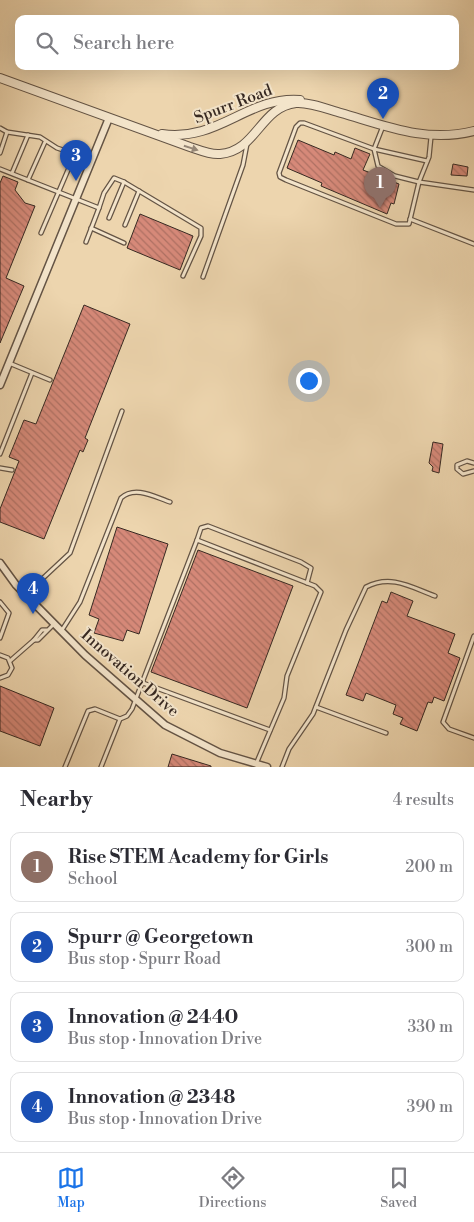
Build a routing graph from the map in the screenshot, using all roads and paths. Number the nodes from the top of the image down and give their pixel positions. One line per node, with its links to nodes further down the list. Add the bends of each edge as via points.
1 (0, 78): 3 (street, Spurr Road)
2 (330, 110): 4 (street, Spurr Road); 6 (street, Spurr Road, via 306,100 284,99 266,103 225,124 196,134 180,136); 12 (street, Spurr Road, via 296,103 285,106 267,118)
3 (109, 118): 6 (street, Spurr Road); 24 (street)
4 (383, 125): 10 (street, Spurr Road); 13 (lane)
5 (0, 128): 8 (lane)
6 (145, 131): 12 (street, Spurr Road, one-way to 12, via 218,155)
7 (474, 131): 10 (street, Spurr Road)
8 (6, 132): 9 (lane); 14 (lane)
9 (28, 135): 11 (lane, via 40,137); 17 (lane)
10 (431, 137): 15 (lane)
11 (45, 142): 18 (lane); 23 (lane, via 74,156)
12 (248, 144): 35 (lane, via 244,165)
13 (374, 149): 15 (lane); 20 (lane, via 378,166 395,176); 27 (lane, via 300,123 280,177 396,224 409,224)
14 (0, 153)
15 (427, 161): 20 (lane)
16 (0, 169): 17 (lane)
17 (12, 173): 18 (lane)
18 (28, 180): 23 (lane)
19 (124, 182): 22 (lane); 25 (lane, via 114,178 104,193); 26 (lane)
20 (419, 182): 21 (lane); 27 (lane)
21 (474, 190)
22 (139, 191): 28 (lane); 34 (lane, via 201,228 201,236)
23 (58, 192): 24 (lane); 30 (lane)
24 (76, 199): 25 (lane); 36 (street)
25 (100, 208): 29 (lane)
26 (109, 218)
27 (410, 219): 33 (lane)
28 (125, 225)
29 (91, 228): 31 (lane); 32 (lane)
30 (41, 233)
31 (86, 242)
32 (124, 243)
33 (474, 244)
34 (182, 276)
35 (203, 277)
36 (9, 363): 37 (lane); 39 (street)
37 (32, 373): 38 (lane); 41 (lane)
38 (50, 380)
39 (0, 384)
40 (122, 411): 50 (lane, via 70,553)
41 (0, 454)
42 (474, 463): 45 (lane, via 461,462 457,465 463,474)
43 (0, 468): 44 (lane)
44 (12, 470)
45 (474, 471)
46 (170, 502): 54 (lane, via 136,491 127,492 80,602)
47 (197, 540): 49 (lane); 49 (lane, via 201,528 208,526 301,562 311,568); 60 (lane)
48 (0, 564): 50 (street, Innovation Drive)
49 (307, 583): 64 (lane, via 319,588 321,595 287,676 284,698)
50 (26, 595): 53 (street, Innovation Drive)
51 (435, 596): 62 (lane, via 394,580 366,587)
52 (0, 602): 56 (lane, via 9,613)
53 (54, 624): 54 (street, Innovation Drive); 58 (lane, via 42,630)
54 (61, 631): 61 (street, Innovation Drive)
55 (474, 636): 66 (lane, via 442,722 449,729)
56 (0, 638)
57 (0, 655): 58 (lane)
58 (10, 661): 59 (lane, via 10,672)
59 (0, 678)
60 (143, 683): 61 (lane); 64 (lane)
61 (135, 699): 63 (lane, via 127,716); 67 (street, Innovation Drive, via 165,725 220,752)
62 (316, 707): 65 (lane); 72 (lane, via 289,749)
63 (120, 719): 68 (lane, via 95,709 88,711); 70 (lane)
64 (270, 730): 67 (lane)
65 (386, 733)
66 (474, 738)
67 (256, 764): 71 (street, Innovation Drive)
68 (65, 766): 69 (lane)
69 (70, 767)
70 (101, 767)
71 (266, 767)
72 (282, 767)

